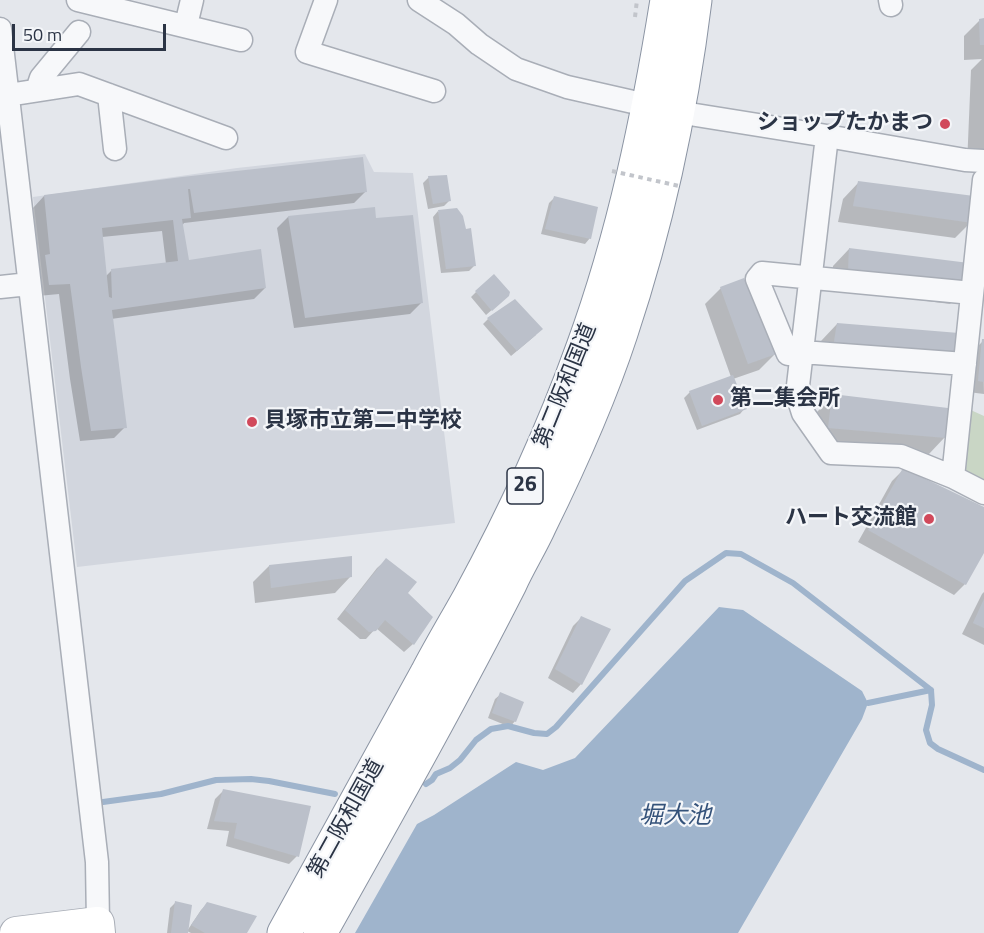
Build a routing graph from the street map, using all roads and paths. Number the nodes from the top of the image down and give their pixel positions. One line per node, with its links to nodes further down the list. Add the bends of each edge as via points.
1 (78, 0): 7 (street)
2 (192, 0): 7 (street)
3 (326, 0): 12 (street, via 307,52)
4 (419, 0): 15 (street, via 516,69 567,87)
5 (667, 0): 15 (highway, 第二阪和国道 / 26)
6 (695, 0): 15 (highway, 第二阪和国道 / 26)
7 (186, 26): 10 (street)
8 (0, 29): 13 (street)
9 (79, 32): 11 (street, via 41,78)
10 (241, 40)
11 (38, 90): 13 (street); 14 (street, via 80,84)
12 (434, 91)
13 (8, 94): 22 (street)
14 (109, 95): 17 (street); 18 (street)
15 (663, 109): 16 (street); 34 (highway, 第二阪和国道 / 26, via 626,209 582,350 532,470 470,597); 35 (highway, 第二阪和国道 / 26, via 670,152 650,236 606,375 540,527)
16 (827, 136): 19 (street); 24 (street)
17 (226, 138)
18 (115, 149)
19 (984, 161)
20 (612, 171): 23 (path, bridge)
21 (984, 180): 27 (street)
22 (9, 182): 25 (street)
23 (679, 186)
24 (810, 277): 27 (street); 28 (street); 28 (street, via 762,273 757,279 788,354)
25 (29, 284): 26 (street); 32 (street, via 97,862)
26 (0, 287)
27 (972, 293): 29 (street)
28 (802, 352): 29 (street); 30 (street, via 796,394 803,413 831,453 901,456)
29 (965, 364): 30 (street)
30 (953, 477): 31 (street)
31 (984, 493)
32 (99, 928): 33 (street)
33 (16, 933)
34 (284, 933)
35 (320, 933)

